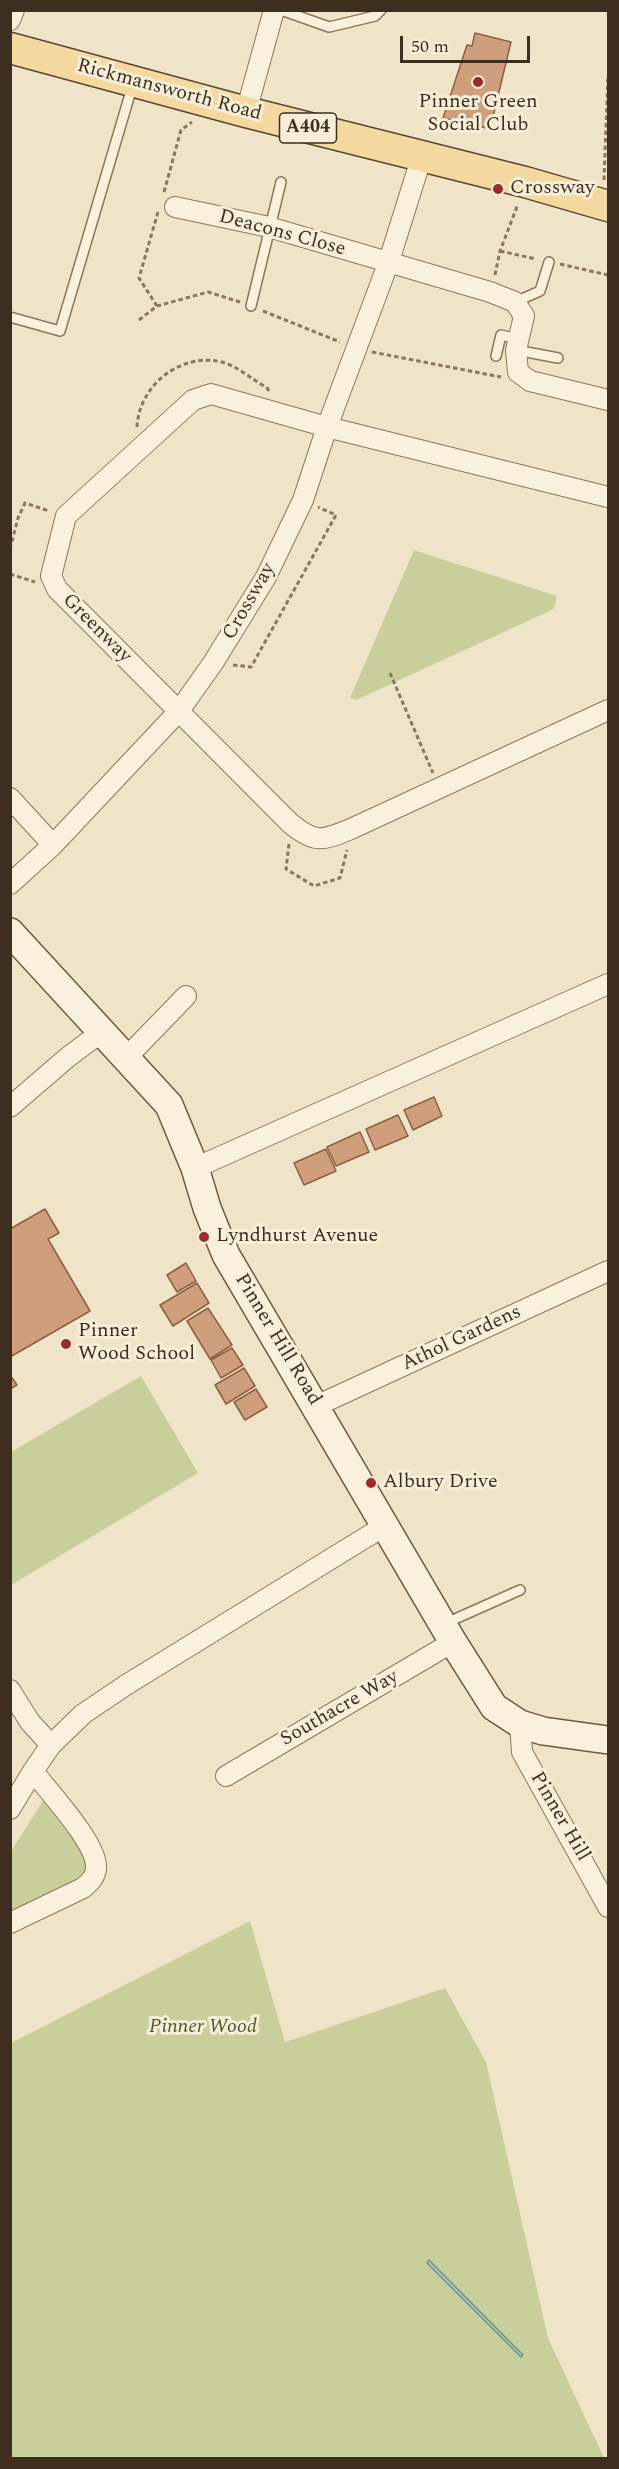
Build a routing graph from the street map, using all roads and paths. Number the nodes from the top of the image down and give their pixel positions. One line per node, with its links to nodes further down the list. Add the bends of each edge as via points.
1 (14, 10): 5 (street)
2 (274, 10): 9 (street)
3 (281, 10): 4 (lane, via 328,27 375,16)
4 (381, 10)
5 (10, 20)
6 (10, 48): 8 (main road, Rickmansworth Road / A404)
7 (609, 77): 13 (path)
8 (134, 82): 9 (main road, Rickmansworth Road / A404); 21 (lane, via 60,331)
9 (246, 112): 10 (main road, Rickmansworth Road / A404)
10 (422, 156): 12 (main road, Rickmansworth Road / A404); 17 (street, Crossway)
11 (281, 182): 15 (lane)
12 (525, 183): 13 (main road, Rickmansworth Road / A404); 18 (path, via 500,251)
13 (606, 199)
14 (175, 207): 15 (street, Deacons Close)
15 (269, 227): 17 (street, Deacons Close); 20 (lane)
16 (549, 262): 19 (lane, via 540,291)
17 (388, 264): 18 (street, Deacons Close); 23 (street, Crossway)
18 (490, 292): 19 (street, Deacons Close)
19 (515, 302): 22 (street, via 524,316)
20 (251, 306)
21 (10, 316)
22 (517, 345): 24 (lane, via 501,336); 25 (lane); 26 (street)
23 (356, 348): 26 (path, via 498,378); 28 (street, Crossway)
24 (496, 356)
25 (558, 358)
26 (518, 372): 27 (street, via 530,381)
27 (609, 400)
28 (327, 427): 29 (street); 30 (street, Crossway); 31 (street, via 211,394 193,400)
29 (609, 497)
30 (303, 500): 33 (street, Crossway, via 266,577); 33 (path, via 336,515 251,668)
31 (66, 516): 32 (path, via 25,503); 36 (street, Greenway, via 51,576 57,589)
32 (10, 549)
33 (213, 663): 36 (street, Crossway)
34 (390, 673): 37 (path)
35 (609, 710): 37 (street, Greenway)
36 (178, 711): 39 (street, Greenway); 41 (street, Crossway)
37 (439, 788): 40 (street, Greenway)
38 (10, 798): 41 (street)
39 (290, 824): 40 (street, Greenway, via 306,837 328,839); 40 (path, via 286,869 314,886 340,878)
40 (353, 828)
41 (53, 845): 42 (street, Crossway)
42 (10, 884)
43 (10, 932): 46 (street, Pinner Hill Road)
44 (609, 984): 49 (street)
45 (186, 996): 47 (street)
46 (103, 1031): 47 (street, Pinner Hill Road); 48 (street)
47 (126, 1058): 49 (street, Pinner Hill Road, via 169,1105)
48 (10, 1107)
49 (195, 1168): 51 (street, Pinner Hill Road, via 226,1255)
50 (609, 1271): 51 (street, Athol Gardens)
51 (315, 1406): 52 (street, Pinner Hill Road)
52 (386, 1525): 54 (street, Pinner Hill Road); 58 (street, via 126,1685 83,1714)
53 (520, 1590): 54 (lane)
54 (448, 1633): 56 (street, Pinner Hill Road, via 494,1707); 60 (street, Southacre Way)
55 (10, 1690): 58 (street, via 30,1722)
56 (520, 1725): 57 (street); 62 (street, Pinner Hill, via 522,1752)
57 (609, 1740)
58 (51, 1745): 59 (street)
59 (33, 1771): 61 (street); 63 (street, via 91,1846 96,1869 92,1881 83,1888)
60 (226, 1776)
61 (10, 1809)
62 (609, 1907)
63 (10, 1923)

